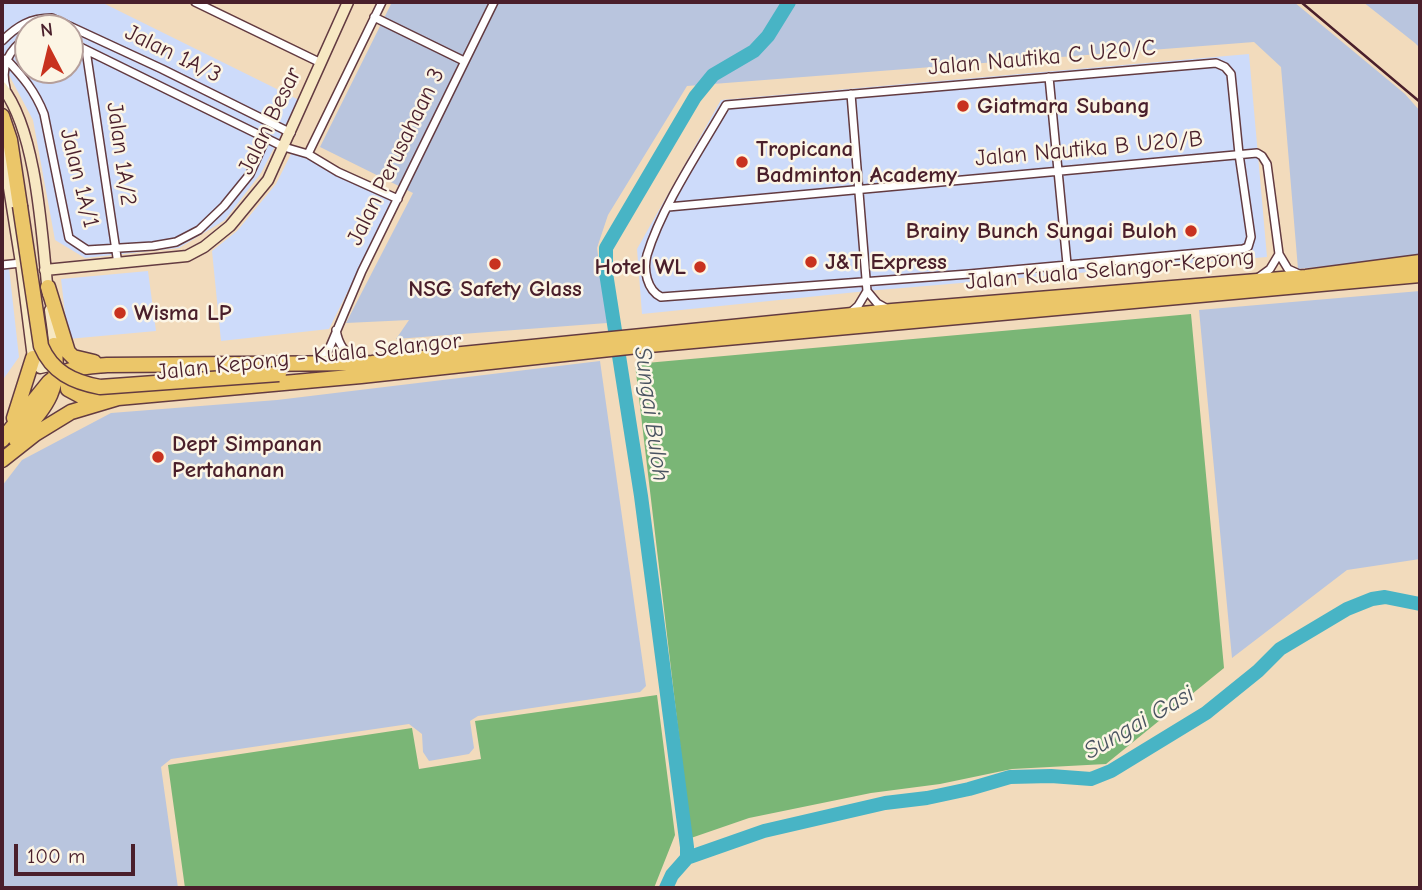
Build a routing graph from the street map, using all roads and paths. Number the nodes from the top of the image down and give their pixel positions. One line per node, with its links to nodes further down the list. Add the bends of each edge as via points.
1 (195, 2): 11 (street)
2 (348, 2): 11 (main road, Jalan Besar)
3 (382, 2): 5 (street)
4 (494, 2): 10 (street, Jalan Perusahaan 3)
5 (374, 17): 10 (street); 20 (street)
6 (5, 38): 16 (street, Jalan 1A/3, via 26,22 52,18)
7 (14, 49): 9 (street)
8 (86, 50): 17 (street, Jalan 1A/3); 26 (street, Jalan 1A/2)
9 (6, 59): 13 (street); 26 (street, Jalan 1A/1, via 31,86 44,114 69,238 88,250)
10 (464, 61): 24 (street, Jalan Perusahaan 3)
11 (321, 63): 16 (main road, Jalan Besar)
12 (1049, 77): 14 (street, Jalan Nautika C U20/C); 21 (street, Jalan Nautika C U20/C, via 1216,63 1231,75); 22 (street)
13 (5, 91): 33 (main road, via 26,138)
14 (851, 94): 23 (street); 25 (street, Jalan Nautika C U20/C, via 726,106)
15 (2, 116): 52 (highway, bridge, via 10,140 41,346 66,376 100,387 279,374)
16 (291, 133): 19 (main road, Jalan Besar)
17 (266, 138): 19 (street, Jalan 1A/3); 26 (street, Jalan 1A/1, via 250,174 199,230 177,242)
18 (2, 144): 29 (main road)
19 (284, 147): 20 (street, Jalan 1A/3); 30 (main road, Jalan Besar, via 268,180 230,226 204,247 187,256)
20 (308, 154): 24 (street, Jalan 1A/3)
21 (1239, 154): 22 (street, Jalan Nautika B U20/B); 27 (street, Jalan Nautika B U20/B, via 1254,153 1267,164); 31 (street, via 1251,237 1248,247)
22 (1058, 171): 23 (street, Jalan Nautika B U20/B); 31 (street)
23 (859, 190): 25 (street, Jalan Nautika B U20/B); 36 (street)
24 (398, 199): 42 (street, Jalan Perusahaan 3)
25 (668, 207): 36 (street, via 646,257 648,286 661,297)
26 (116, 248): 30 (street, Jalan 1A/2)
27 (1279, 254): 35 (street, via 1288,268); 37 (street, via 1270,270)
28 (1420, 262): 35 (highway, Jalan Kuala Selangor-Kepong)
29 (21, 263): 32 (street); 46 (main road)
30 (118, 264): 33 (main road, Jalan Besar)
31 (1067, 264): 36 (street)
32 (2, 265)
33 (45, 270): 38 (main road)
34 (1420, 275): 43 (highway, Jalan Kuala Selangor-Kepong)
35 (1306, 277): 37 (highway, Jalan Kuala Selangor-Kepong)
36 (866, 281): 39 (street)
37 (1251, 282): 40 (highway, Jalan Kuala Selangor-Kepong)
38 (48, 287): 45 (main road); 49 (highway, via 68,352)
39 (867, 291): 40 (street, via 880,306); 41 (street)
40 (892, 311): 41 (highway, Jalan Kuala Selangor-Kepong)
41 (846, 316): 43 (highway, Jalan Kuala Selangor-Kepong)
42 (336, 329): 47 (street, via 341,348); 48 (street, Jalan Perusahaan 3, via 329,349)
43 (637, 341): 44 (highway, Jalan Kepong - Kuala Selangor)
44 (605, 344): 47 (highway, Jalan Kepong - Kuala Selangor); 52 (highway, Jalan Kepong - Kuala Selangor)
45 (54, 345): 46 (main road, via 49,366 40,368); 51 (highway)
46 (33, 358): 54 (highway)
47 (372, 362): 48 (highway, Jalan Kepong - Kuala Selangor)
48 (315, 363): 49 (highway)
49 (107, 365): 50 (highway)
50 (75, 368): 51 (highway); 53 (highway, via 66,383 73,394)
51 (56, 375): 54 (highway); 55 (highway, via 54,391)
52 (361, 376): 53 (highway, Jalan Kepong - Kuala Selangor)
53 (118, 398): 55 (highway, Jalan Kepong - Kuala Selangor, via 61,418)
54 (6, 435)
55 (2, 459)

